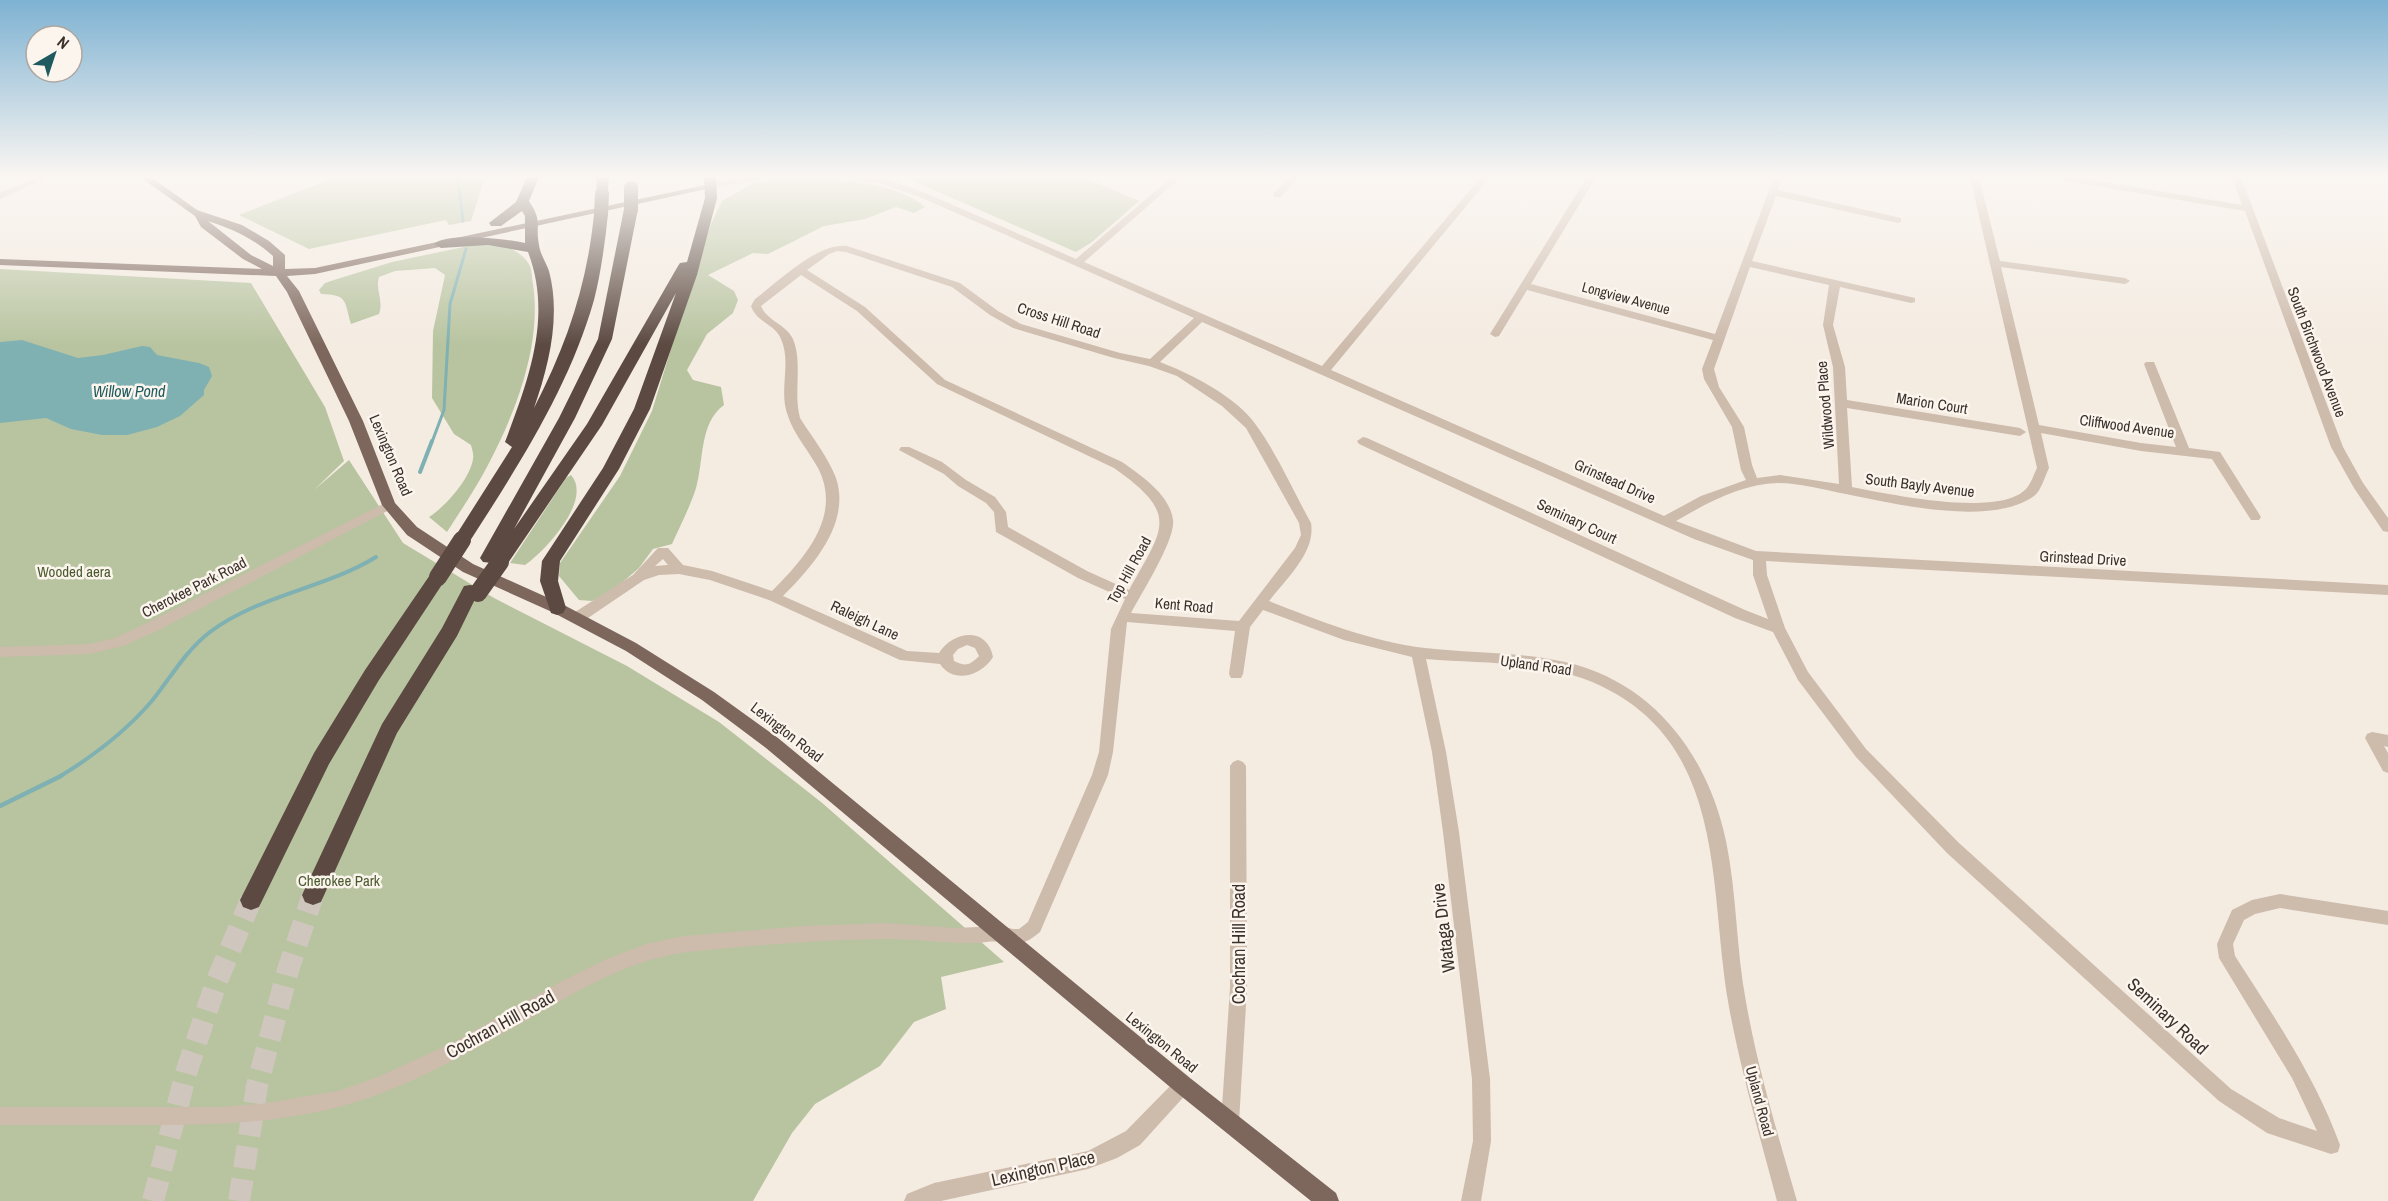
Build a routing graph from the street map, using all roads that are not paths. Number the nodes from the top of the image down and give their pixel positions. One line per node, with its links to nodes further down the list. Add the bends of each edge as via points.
1 (216, 233): 24 (main road, Lexington Road, via 247,257)
2 (247, 233): 24 (main road, Lexington Road, via 279,255)
3 (450, 233): 24 (main road)
4 (483, 233): 16 (main road)
5 (531, 233): 18 (highway)
6 (601, 233): 42 (highway, bridge, via 582,311 564,360 538,416)
7 (626, 233): 49 (highway, bridge, via 605,339)
8 (701, 233): 17 (highway)
9 (1010, 233): 20 (street, Grinstead Drive)
10 (1112, 233): 20 (street)
11 (1439, 233): 34 (street)
12 (1558, 233): 27 (street)
13 (1758, 233): 21 (street)
14 (1988, 233): 22 (street, South Bayly Avenue)
15 (2258, 233): 47 (street, South Birchwood Avenue, via 2337,447)
16 (441, 244): 18 (highway, via 494,240); 24 (main road, via 315,271)
17 (697, 246): 49 (highway, via 600,416); 56 (highway, via 642,409 611,469 551,561 549,581)
18 (534, 250): 42 (highway, via 545,289 546,332 534,386)
19 (0, 262): 24 (main road)
20 (1077, 263): 29 (street, Grinstead Drive)
21 (1747, 263): 26 (street); 31 (street)
22 (1995, 263): 25 (street); 36 (street, South Bayly Avenue)
23 (800, 270): 32 (street, Cross Hill Road, via 830,250 847,249 956,285 1017,326); 53 (street, Cross Hill Road, via 759,302 756,310 786,337 790,407 830,478 833,502 825,532 812,555); 54 (street, Top Hill Road, via 861,309 941,382 1118,465 1150,490 1164,512 1166,534)
24 (279, 273): 44 (main road, Lexington Road, via 293,291 353,415)
25 (2124, 281)
26 (1835, 283): 28 (street); 35 (street, Wildwood Place, via 1828,325 1838,359)
27 (1526, 286): 30 (street); 31 (street, Longview Avenue)
28 (1911, 300)
29 (1200, 318): 32 (street); 34 (street, Grinstead Drive)
30 (1495, 334)
31 (1719, 338): 41 (street, via 1708,369 1711,384 1741,436 1746,472)
32 (1152, 363): 55 (street, via 1181,374 1242,416 1258,437 1305,523 1307,535 1301,550)
33 (2150, 364): 40 (street)
34 (1323, 372): 46 (street, Grinstead Drive)
35 (1840, 403): 37 (street, Marion Court); 43 (street, Wildwood Place)
36 (2034, 428): 40 (street, Cliffwood Avenue); 43 (street, South Bayly Avenue, via 2042,477 2028,496 2016,502 1971,507)
37 (2020, 432)
38 (1363, 441): 60 (street, Seminary Court)
39 (905, 450): 54 (street, via 987,494 997,504 1002,529)
40 (2184, 451): 45 (street, Cliffwood Avenue, via 2216,455)
41 (1753, 481): 43 (street, South Bayly Avenue, via 1794,480); 46 (street, South Bayly Avenue)
42 (495, 489): 69 (highway, bridge, via 321,759)
43 (1846, 490)
44 (389, 505): 56 (main road, Lexington Road, via 411,531 468,568); 61 (street, Cherokee Park Road, via 118,642 79,651)
45 (2255, 517)
46 (1665, 521): 48 (street, Grinstead Drive)
47 (2388, 528)
48 (1759, 557): 52 (street, Grinstead Drive); 60 (street, Seminary Road, via 1760,575)
49 (495, 560): 68 (highway, bridge, via 389,730)
50 (679, 569): 51 (street, via 658,570); 51 (street, via 663,551); 53 (street)
51 (632, 580): 58 (street)
52 (2388, 590)
53 (774, 597): 63 (street, Raleigh Lane, via 898,653 921,659)
54 (1133, 597): 57 (street, Top Hill Road)
55 (1262, 604): 59 (street); 62 (street, Upland Road, via 1378,645)
56 (556, 608): 58 (main road, Lexington Road)
57 (1122, 616): 59 (street, Kent Road); 71 (street, Top Hill Road, via 1100,775 1034,927 1023,936)
58 (577, 618): 71 (main road, Lexington Road, via 632,647 772,743)
59 (1243, 626): 64 (street)
60 (1778, 628): 70 (street, Seminary Road, via 1803,675 1861,753 1947,841 2225,1095 2274,1126 2331,1145 2302,1077 2227,958 2225,944 2238,915 2252,907 2280,901)
61 (0, 652)
62 (1418, 652): 77 (street, Wataga Drive, via 1451,832 1481,1079 1483,1144); 78 (street, Upland Road, via 1553,665 1599,677 1646,705 1681,747 1706,800 1717,840 1738,1007)
63 (945, 659)
64 (1236, 675)
65 (2388, 741): 67 (street, via 2372,738)
66 (1238, 766): 74 (street, Cochran Hill Road, via 1241,917 1237,1066)
67 (2388, 767)
68 (313, 895)
69 (251, 900)
70 (2388, 918)
71 (1001, 934): 72 (main road, Lexington Road); 73 (street, Cochran Hill Road, via 817,933 684,944 615,964 460,1048 364,1093 338,1100 219,1116)
72 (1183, 1085): 74 (main road, Lexington Road); 75 (street, Lexington Place, via 1141,1132 1110,1151 1088,1160 934,1193)
73 (0, 1116)
74 (1230, 1122): 76 (main road, Lexington Road)
75 (914, 1201)
76 (1328, 1201)
77 (1471, 1201)
78 (1787, 1201)

